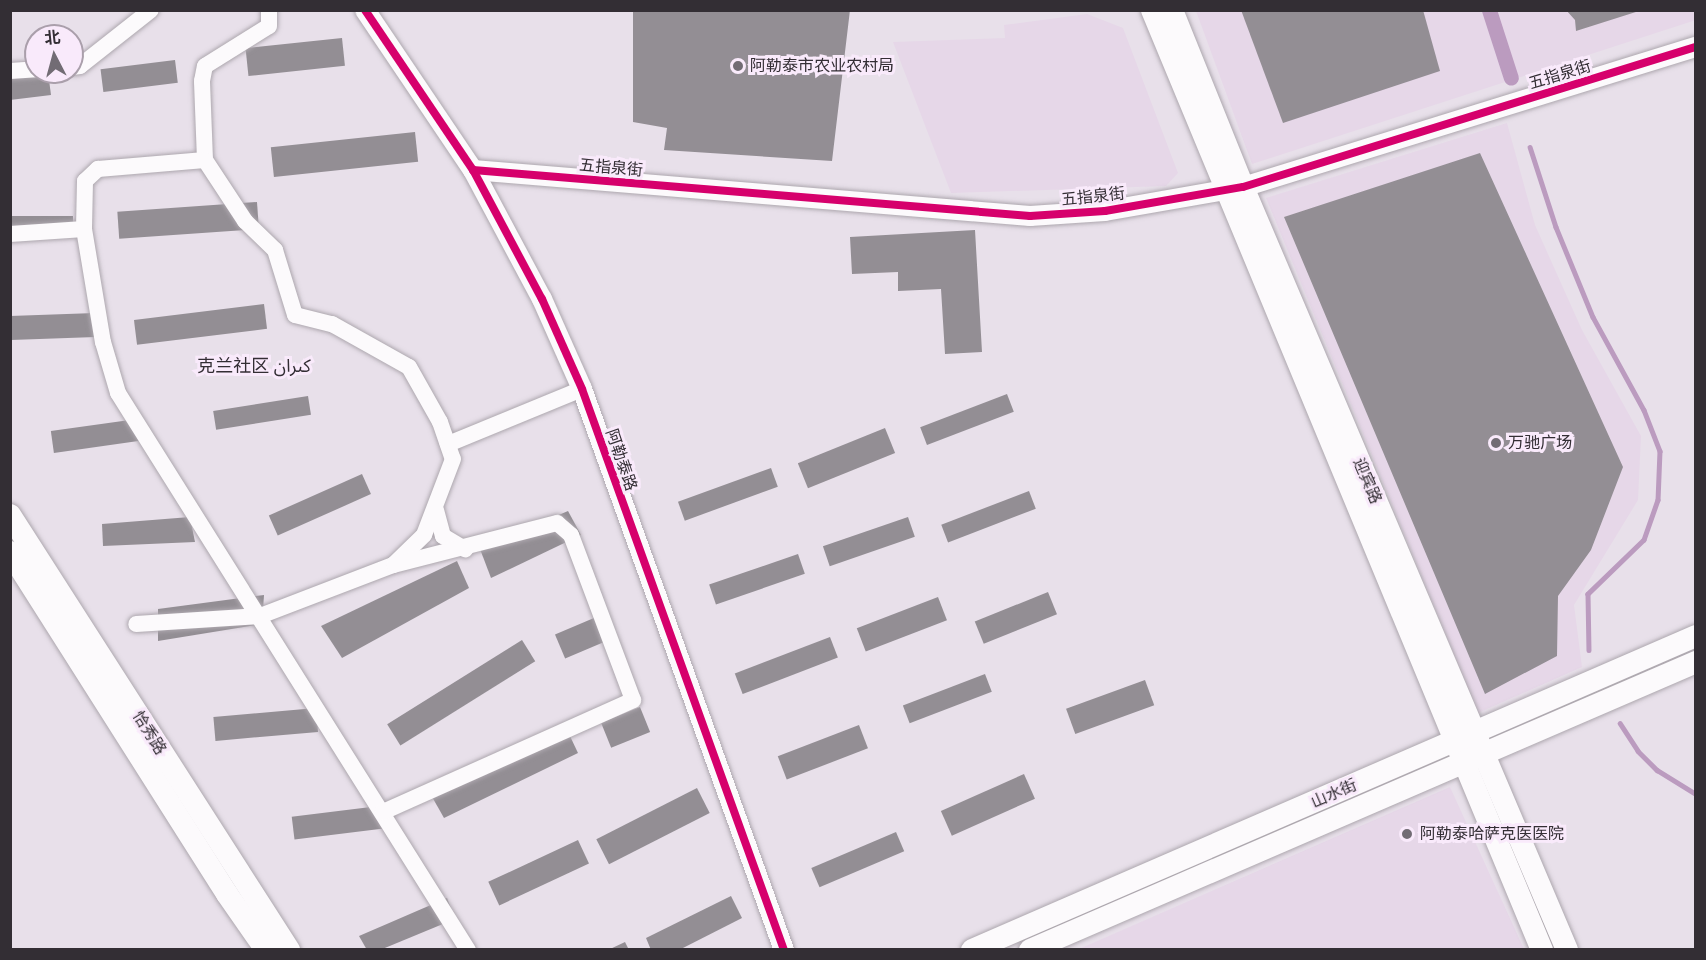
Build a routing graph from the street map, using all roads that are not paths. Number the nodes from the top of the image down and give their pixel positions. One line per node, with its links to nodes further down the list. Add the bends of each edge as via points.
1 (151, 10): 7 (street)
2 (269, 10): 8 (street, via 269,26 205,66)
3 (365, 10): 9 (street, 阿勒泰路)
4 (1152, 10): 10 (main road, 迎宾路)
5 (1172, 10): 10 (main road, 迎宾路)
6 (1695, 47): 10 (street, 五指泉街)
7 (84, 63)
8 (205, 160): 11 (street, via 98,169 85,181); 14 (street, via 245,221 275,250 295,315 332,324 410,367)
9 (473, 171): 10 (street, 五指泉街, via 1030,216 1105,211); 13 (street, 阿勒泰路, via 542,299)
10 (1235, 189): 24 (main road, 迎宾路)
11 (84, 229): 12 (street); 20 (street, via 103,342 118,393)
12 (10, 234)
13 (582, 389): 14 (street); 29 (street, 阿勒泰路)
14 (448, 444): 15 (street, via 453,459)
15 (436, 510): 17 (street, via 442,536); 19 (street, via 424,535)
16 (10, 515): 27 (main road, 恰秀路)
17 (465, 549): 19 (street); 25 (street, via 541,525 557,524 571,535 633,700)
18 (10, 552): 26 (main road, 恰秀路)
19 (393, 565): 20 (street)
20 (260, 616): 21 (street); 25 (street)
21 (136, 624)
22 (1695, 636): 24 (main road, 山水街)
23 (1695, 662): 24 (main road, 山水街)
24 (1469, 748): 30 (main road, 山水街); 31 (main road, 山水街); 32 (main road, 迎宾路); 33 (main road, 迎宾路)
25 (383, 813): 28 (street)
26 (266, 950)
27 (289, 950)
28 (468, 950)
29 (784, 950)
30 (972, 950)
31 (1030, 950)
32 (1542, 950)
33 (1567, 950)

